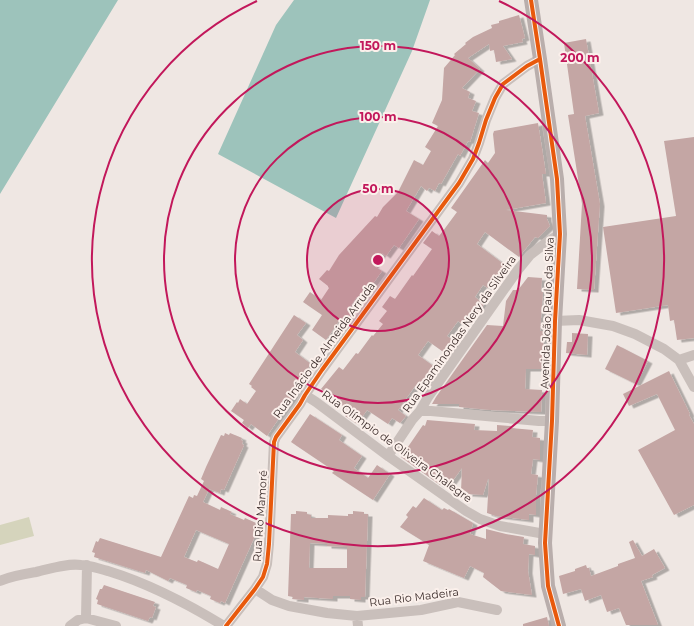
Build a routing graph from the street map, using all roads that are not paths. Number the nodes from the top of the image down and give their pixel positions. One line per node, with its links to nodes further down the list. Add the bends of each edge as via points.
1 (531, 0): 2 (street, Avenida João Paulo da Silva)
2 (540, 59): 3 (street, Avenida João Paulo da Silva, via 557,179); 8 (street, Rua Inácio de Almeida Arruda, via 503,84 486,120 473,159 459,183)
3 (560, 234): 4 (street, Avenida João Paulo da Silva); 9 (street, Rua Epaminondas Nery da Silveira, via 530,255 517,271)
4 (555, 321): 6 (street, via 579,320 613,326 635,334); 10 (street, Avenida João Paulo da Silva)
5 (694, 355): 6 (street)
6 (679, 360): 7 (street)
7 (694, 386)
8 (305, 395): 11 (street, Rua Inácio de Almeida Arruda); 12 (street, Rua Olímpio de Oliveira Chalegre)
9 (420, 411): 10 (street); 12 (street, Rua Epaminondas Nery da Silveira)
10 (552, 421): 13 (street, Avenida João Paulo da Silva)
11 (274, 442): 16 (street, Rua Rio Mamoré, via 270,544 263,577)
12 (388, 456): 13 (street, Rua Olímpio de Oliveira Chalegre, via 480,519 500,526)
13 (546, 534): 23 (street, Avenida João Paulo da Silva, via 548,586)
14 (87, 565): 15 (street, via 64,565); 18 (street); 22 (street, via 152,588)
15 (0, 581)
16 (255, 589): 19 (street, Rua Rio Madeira, via 272,600 289,606); 22 (street, Rua Rio Mamoré)
17 (497, 610): 19 (street, Rua Rio Madeira, via 458,602)
18 (86, 618): 20 (street); 21 (street)
19 (358, 621)
20 (70, 626)
21 (116, 626)
22 (225, 626)
23 (559, 626)

